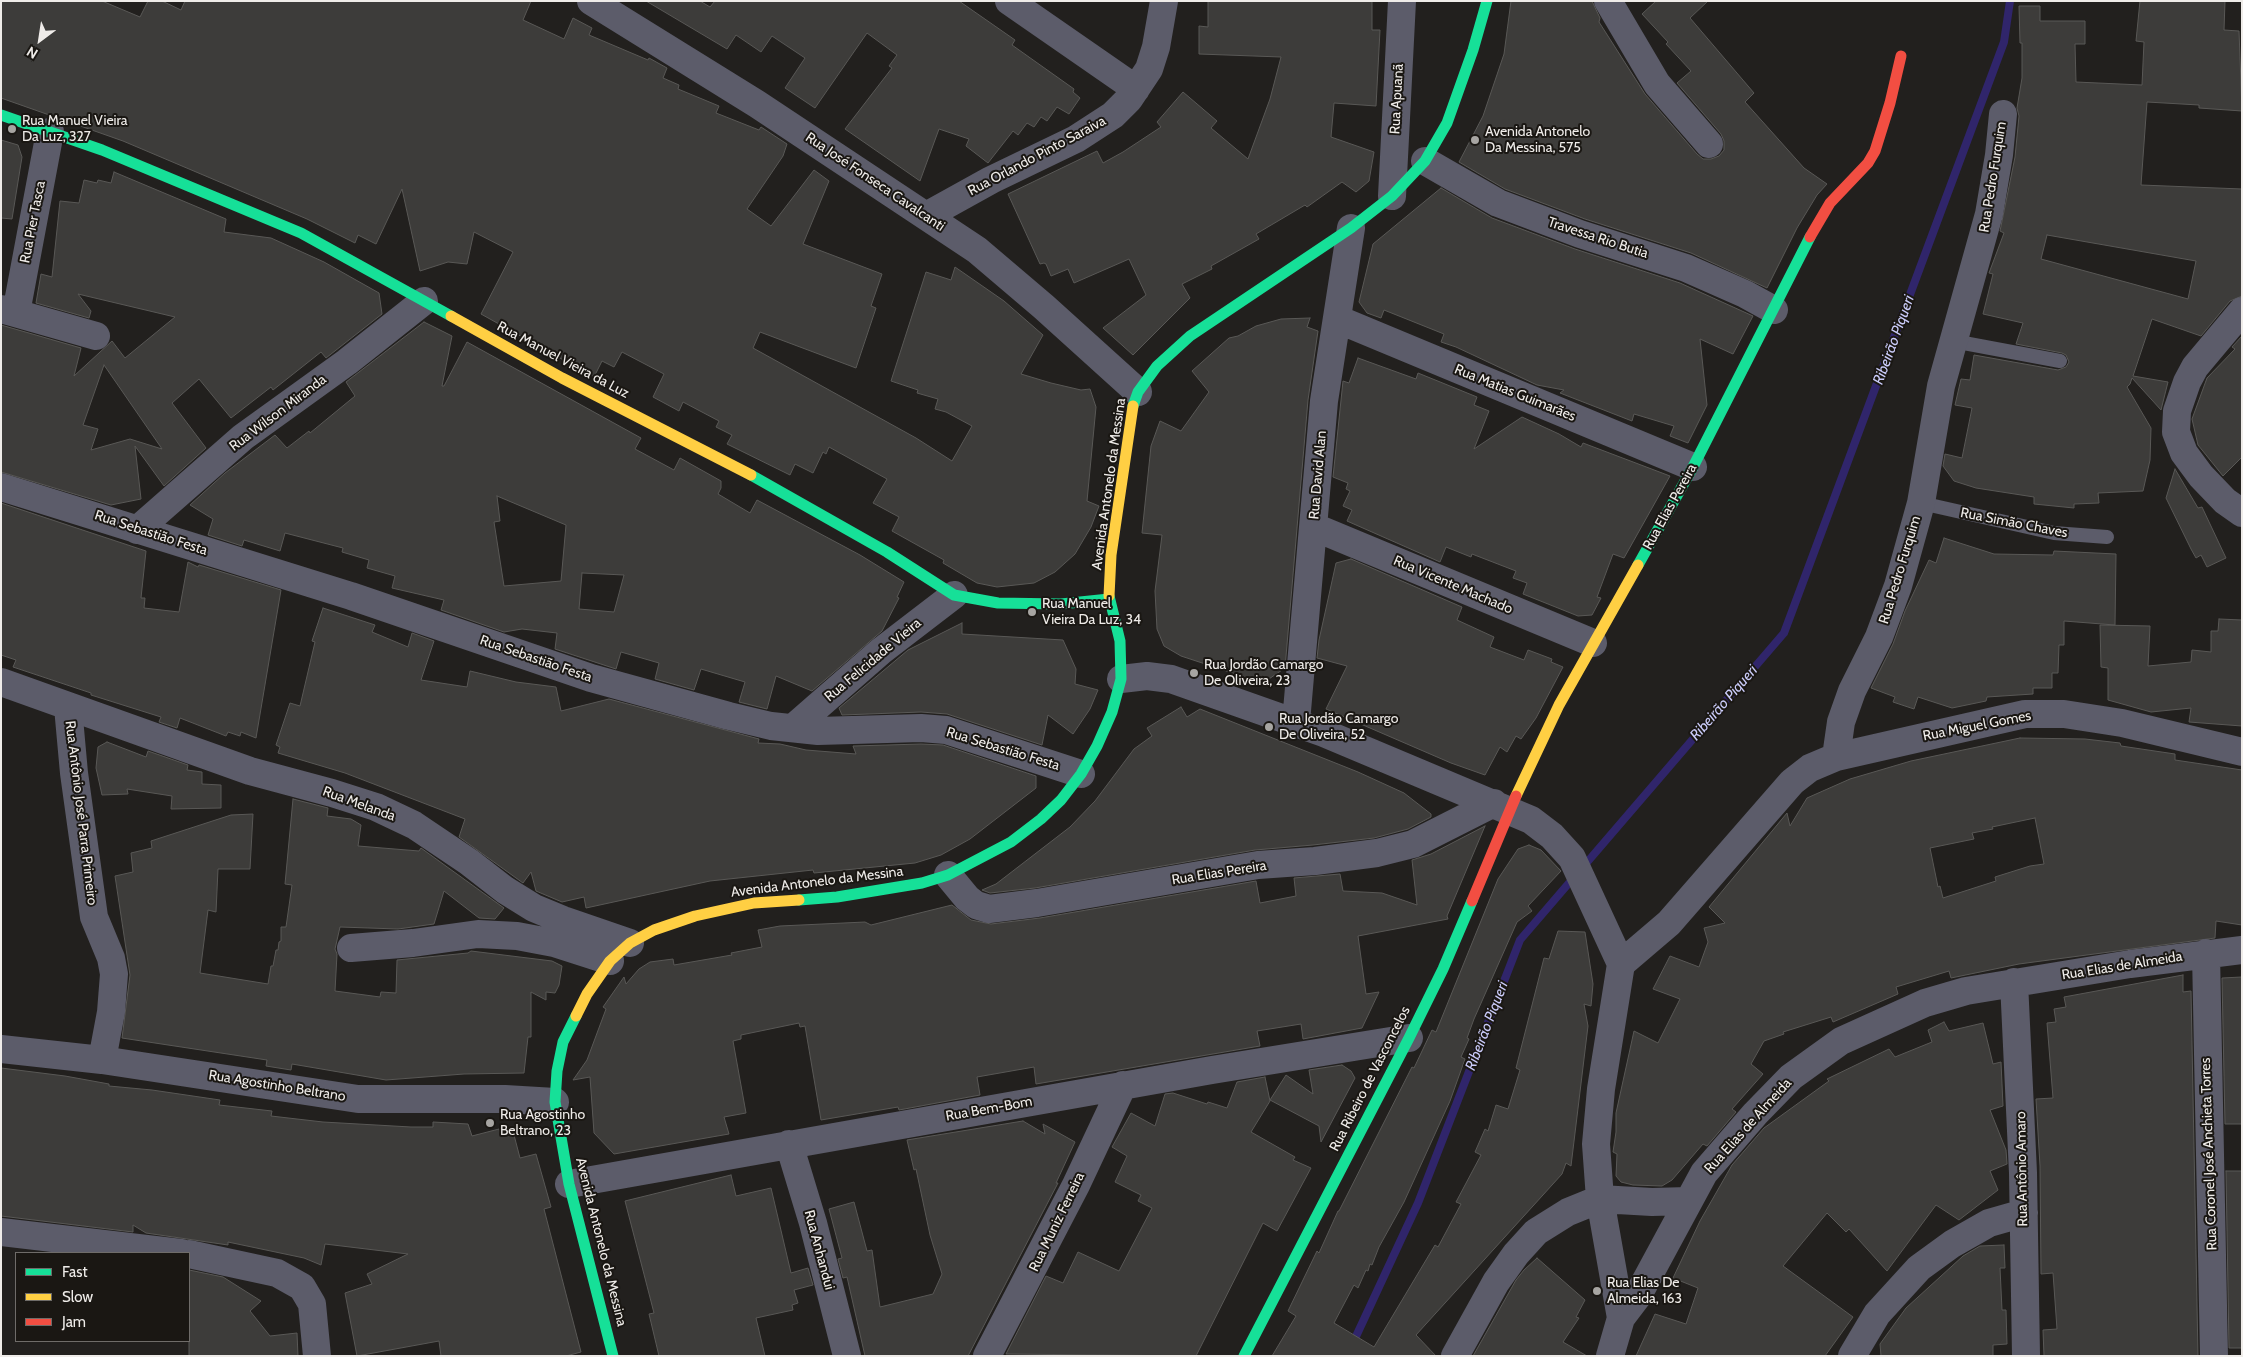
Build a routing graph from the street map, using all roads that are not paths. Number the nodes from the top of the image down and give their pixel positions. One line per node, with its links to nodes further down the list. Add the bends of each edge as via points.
1 (591, 1): 15 (street, Rua José Fonseca Cavalcanti, via 757,104)
2 (1009, 1): 8 (street)
3 (1164, 1): 8 (street, Rua Orlando Pinto Saraiva, via 1156,47 1149,69)
4 (1402, 1): 14 (street, Rua Apuanã)
5 (1487, 1): 13 (street, Avenida Antonelo da Messina, via 1446,123)
6 (1608, 1): 12 (street, via 1658,84)
7 (1901, 56): 18 (street, Rua Elias Pereira, via 1875,151 1830,204)
8 (1136, 89): 15 (street, Rua Orlando Pinto Saraiva, via 1114,115 1096,128)
9 (2003, 114): 23 (street, Rua Pedro Furquim, via 1989,214)
10 (1, 115): 11 (street, Rua Manuel Vieira da Luz)
11 (50, 132): 17 (street, Rua Manuel Vieira da Luz, via 111,153 301,233); 19 (street, Rua Pier Tasca)
12 (1709, 144)
13 (1425, 162): 14 (street, Avenida Antonelo da Messina); 18 (street, Travessa Rio Butia, via 1498,203 1580,234 1686,268)
14 (1392, 196): 16 (street, Avenida Antonelo da Messina)
15 (926, 216): 25 (street, Rua José Fonseca Cavalcanti, via 992,263 1044,306)
16 (1351, 228): 21 (street, Rua David Alan); 25 (street, Avenida Antonelo da Messina, via 1190,336 1157,366)
17 (424, 301): 31 (street, Rua Wilson Miranda, via 347,362 243,437); 33 (street, Rua Manuel Vieira da Luz, via 562,378 744,471 887,552)
18 (1774, 310): 26 (street, Rua Elias Pereira)
19 (8, 311): 22 (street)
20 (2242, 311): 29 (street, via 2195,367 2177,411 2176,432 2184,453 2201,476)
21 (1337, 319): 26 (street, Rua Matias Guimarães); 30 (street, Rua David Alan, via 1324,400)
22 (96, 336)
23 (1953, 341): 24 (lane); 28 (street, Rua Pedro Furquim, via 1941,386)
24 (2060, 361)
25 (1138, 392): 34 (street, Avenida Antonelo da Messina, via 1133,404 1111,555)
26 (1693, 467): 35 (street, Rua Elias Pereira)
27 (1, 487): 31 (street, Rua Sebastião Festa)
28 (1921, 503): 32 (lane, Rua Simão Chaves, via 2054,533); 42 (street, Rua Pedro Furquim, via 1898,586 1841,722)
29 (2242, 513)
30 (1314, 527): 35 (street, Rua Vicente Machado); 39 (street, Rua David Alan)
31 (137, 530): 40 (street, Rua Sebastião Festa, via 352,596 592,678 762,724)
32 (2107, 537)
33 (954, 595): 34 (street, Rua Manuel Vieira da Luz, via 998,603 1061,604); 40 (street, Rua Felicidade Vieira, via 881,651)
34 (1109, 599): 36 (street, Avenida Antonelo da Messina, via 1120,641)
35 (1593, 643): 44 (street, Rua Elias Pereira)
36 (1121, 679): 39 (street, via 1147,676 1171,679); 43 (street, Avenida Antonelo da Messina, via 1112,712)
37 (1, 682): 38 (street, Rua Antônio José Parra Primeiro)
38 (68, 707): 48 (street, Rua Melanda, via 250,771 376,807 414,825 534,908 563,920); 54 (street, Rua Antônio José Parra Primeiro, via 94,917 114,974)
39 (1296, 722): 44 (street)
40 (794, 727): 43 (street, Rua Sebastião Festa, via 818,731 946,730)
41 (2239, 752): 42 (street, Rua Miguel Gomes, via 2122,723 2064,714 2025,714)
42 (1836, 757): 50 (street, via 1810,768 1792,782 1669,923)
43 (1081, 774): 45 (street, Avenida Antonelo da Messina, via 1061,800 1011,842)
44 (1502, 806): 45 (street, Rua Elias Pereira, via 1413,844 1377,852 1316,862 1258,865 989,909 966,898); 50 (street, via 1531,820 1552,836 1572,858); 52 (street, Rua Ribeiro de Vasconcelos, via 1462,927)
45 (948, 875): 48 (street, Avenida Antonelo da Messina, via 922,883 837,897 754,903 696,916 654,930)
46 (351, 948): 48 (street, via 478,934 517,936)
47 (2242, 950): 49 (street, Rua Elias de Almeida)
48 (620, 952): 56 (street, Avenida Antonelo da Messina, via 587,994 563,1042)
49 (2206, 953): 51 (street, Rua Elias de Almeida); 75 (street, Rua Coronel José Anchieta Torres)
50 (1621, 964): 59 (street, via 1601,1089 1596,1144)
51 (2014, 982): 60 (street, Rua Elias de Almeida, via 1924,1003 1841,1041 1791,1077 1755,1114 1704,1174); 61 (street, Rua Antônio Amaro)
52 (1409, 1038): 55 (street, Rua Bem-Bom); 70 (street, Rua Ribeiro de Vasconcelos)
53 (1, 1049): 54 (street, Rua Agostinho Beltrano)
54 (102, 1060): 56 (street, Rua Agostinho Beltrano, via 358,1099 505,1098)
55 (1123, 1086): 57 (street, Rua Bem-Bom); 69 (street, Rua Muniz Ferreira, via 1076,1186)
56 (554, 1102): 58 (street, Avenida Antonelo da Messina)
57 (789, 1144): 58 (street, Rua Bem-Bom); 68 (street, Rua Anhandui)
58 (569, 1184): 67 (street, Avenida Antonelo da Messina)
59 (1600, 1199): 60 (street); 65 (street); 71 (street, via 1568,1212 1536,1232 1516,1254 1485,1299)
60 (1688, 1201): 65 (street, Rua Elias de Almeida, via 1637,1297)
61 (2024, 1213): 73 (street, via 1989,1223 1919,1268 1877,1314); 74 (street, Rua Antônio Amaro)
62 (1, 1232): 63 (street)
63 (172, 1252)
64 (190, 1254): 66 (street, via 277,1273 302,1287 312,1304)
65 (1621, 1318): 72 (street, Rua Elias de Almeida)
66 (316, 1343)
67 (613, 1356)
68 (847, 1356)
69 (988, 1356)
70 (1244, 1356)
71 (1455, 1356)
72 (1610, 1356)
73 (1852, 1356)
74 (2026, 1356)
75 (2214, 1356)

